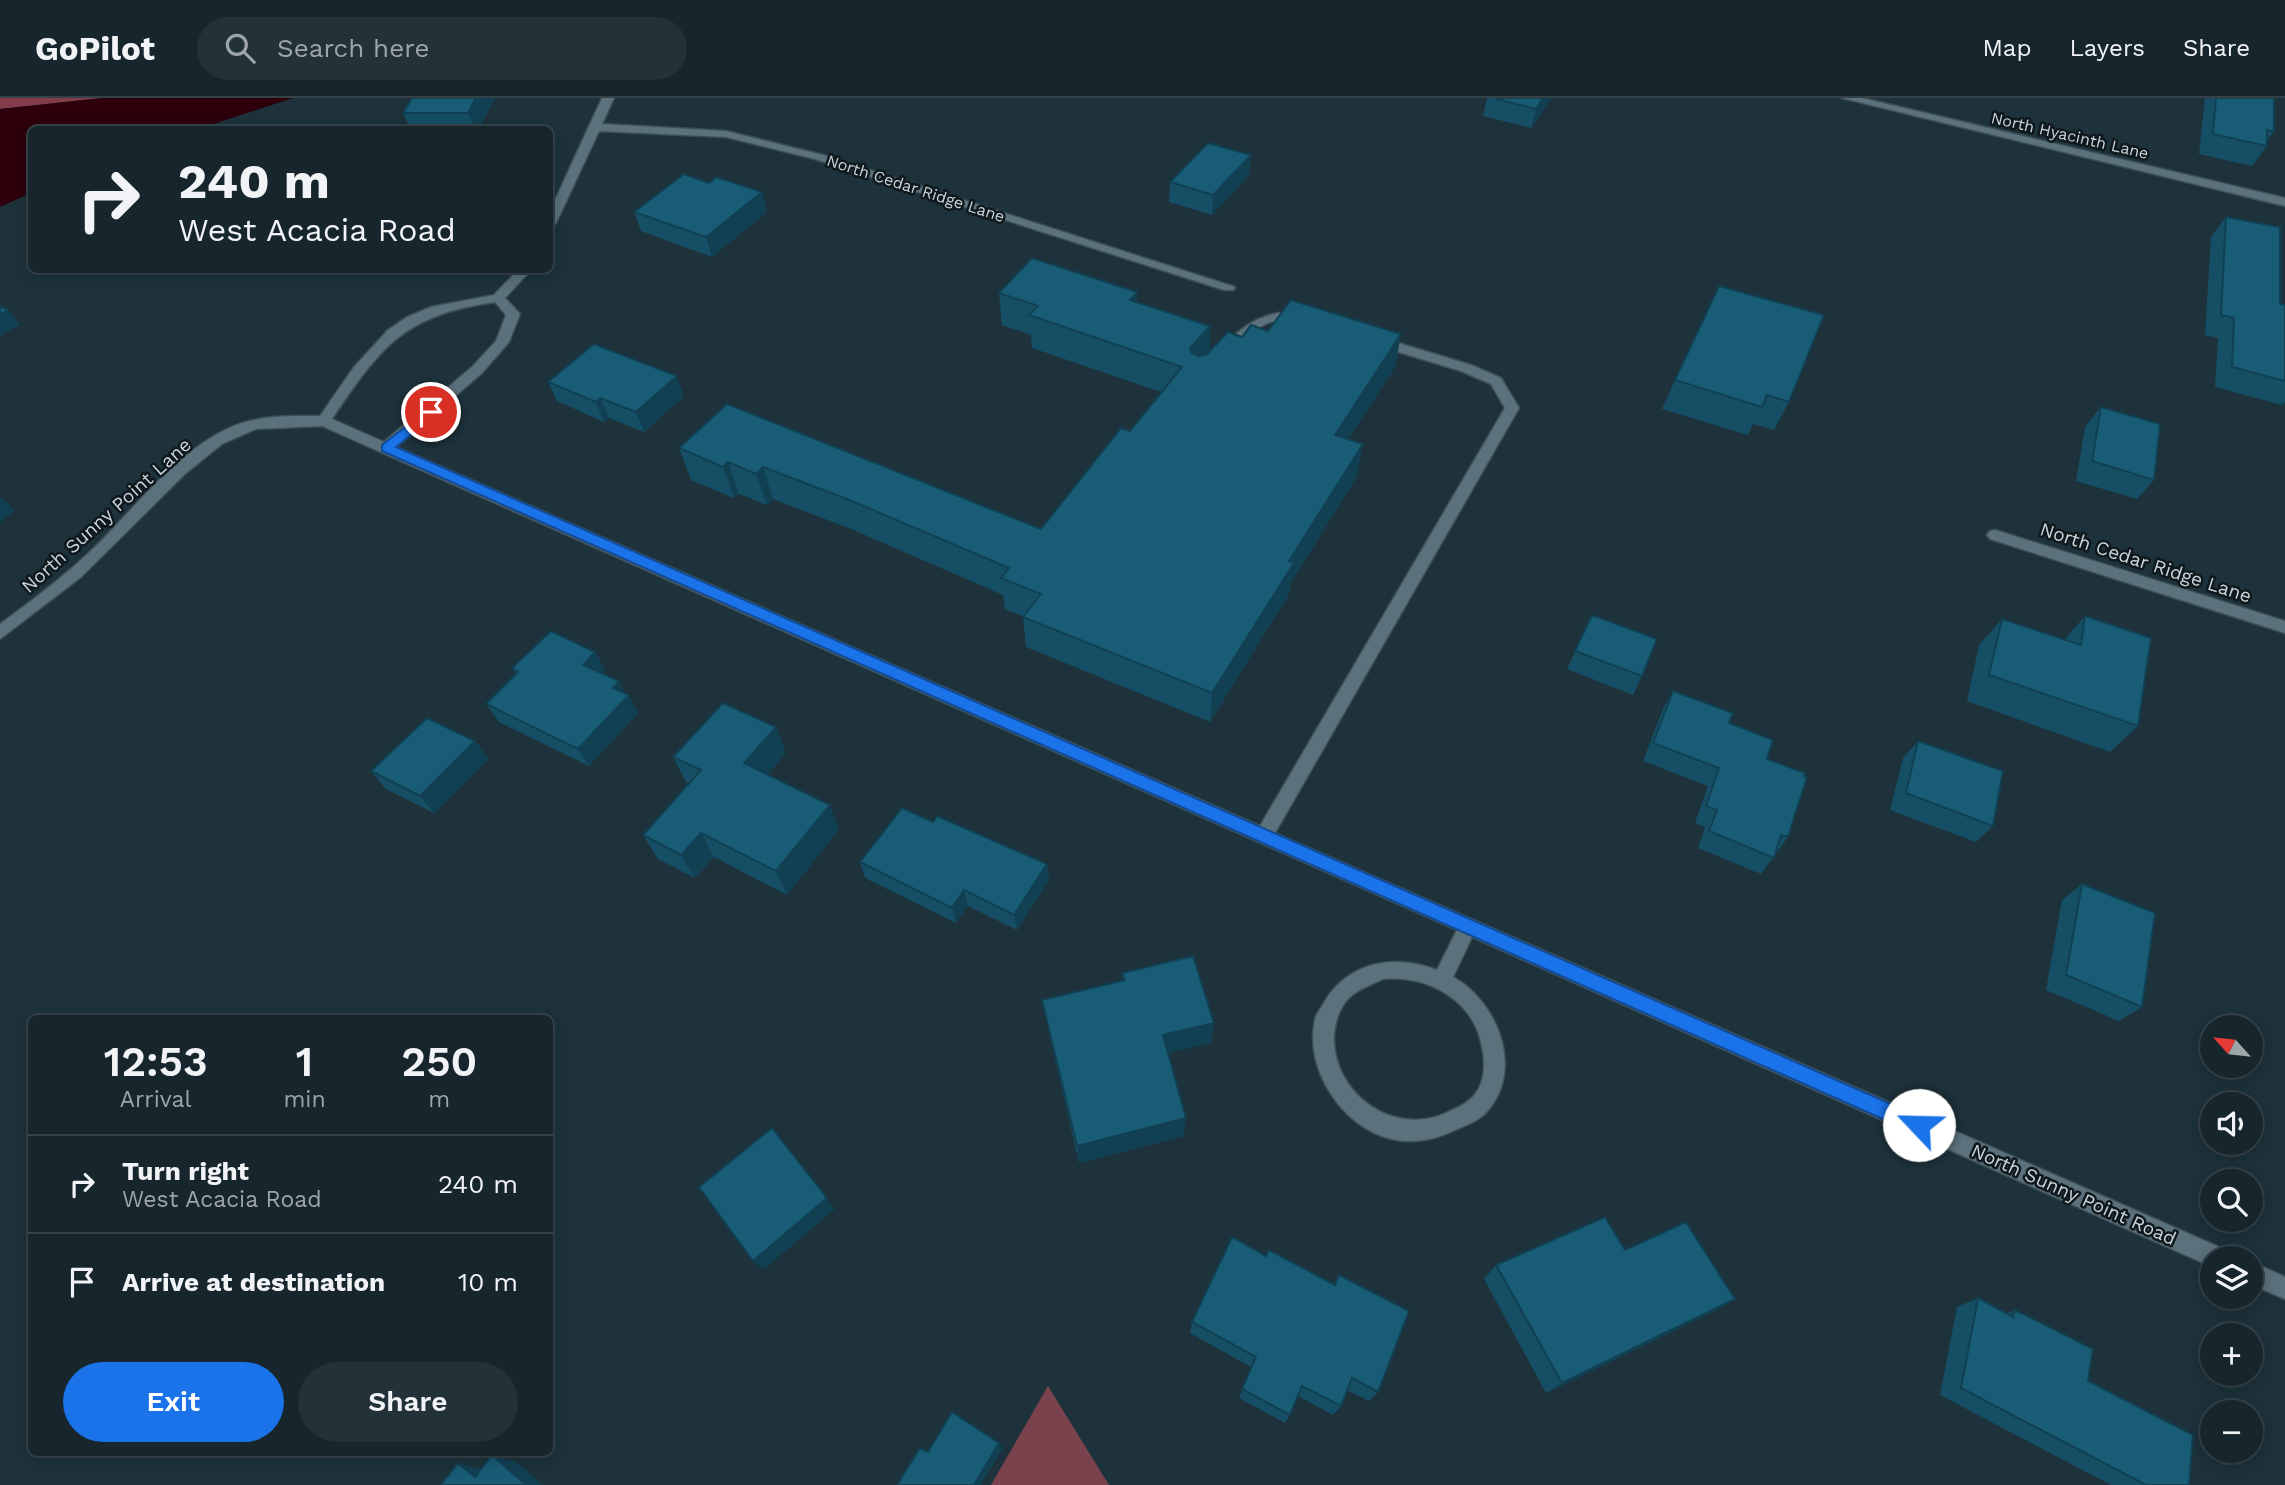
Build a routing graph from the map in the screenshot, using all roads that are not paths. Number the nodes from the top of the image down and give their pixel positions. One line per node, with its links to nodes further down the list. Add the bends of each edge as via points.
1 (608, 98): 3 (street)
2 (1848, 98): 4 (street, North Hyacinth Lane)
3 (595, 127): 5 (street); 7 (street, North Cedar Ridge Lane, via 726,134 819,157)
4 (2285, 202)
5 (553, 217)
6 (522, 273): 8 (street)
7 (1228, 287)
8 (498, 298): 12 (street, via 453,304 410,320 370,352); 13 (street, via 513,314 502,342 477,370)
9 (1314, 321): 11 (street, via 1277,315 1250,326)
10 (1365, 337): 17 (street, via 1496,381 1512,408)
11 (1215, 363)
12 (324, 421): 13 (street, North Sunny Point Road); 16 (street, North Sunny Point Lane, via 269,420 215,443 97,554)
13 (386, 448): 17 (street, North Sunny Point Road)
14 (1995, 535): 15 (street, North Cedar Ridge Lane)
15 (2285, 627)
16 (0, 633)
17 (1264, 835): 18 (street, North Sunny Point Road)
18 (1469, 925): 19 (street); 20 (street, North Sunny Point Road)
19 (1441, 980): 19 (street, via 1411,970 1381,971 1354,982 1334,1001 1322,1028 1323,1058 1335,1087 1357,1112 1388,1128 1421,1133 1452,1126 1477,1109 1492,1083 1495,1053 1487,1024 1469,998)
20 (2200, 1250)
21 (2263, 1278): 22 (street)
22 (2285, 1288)

